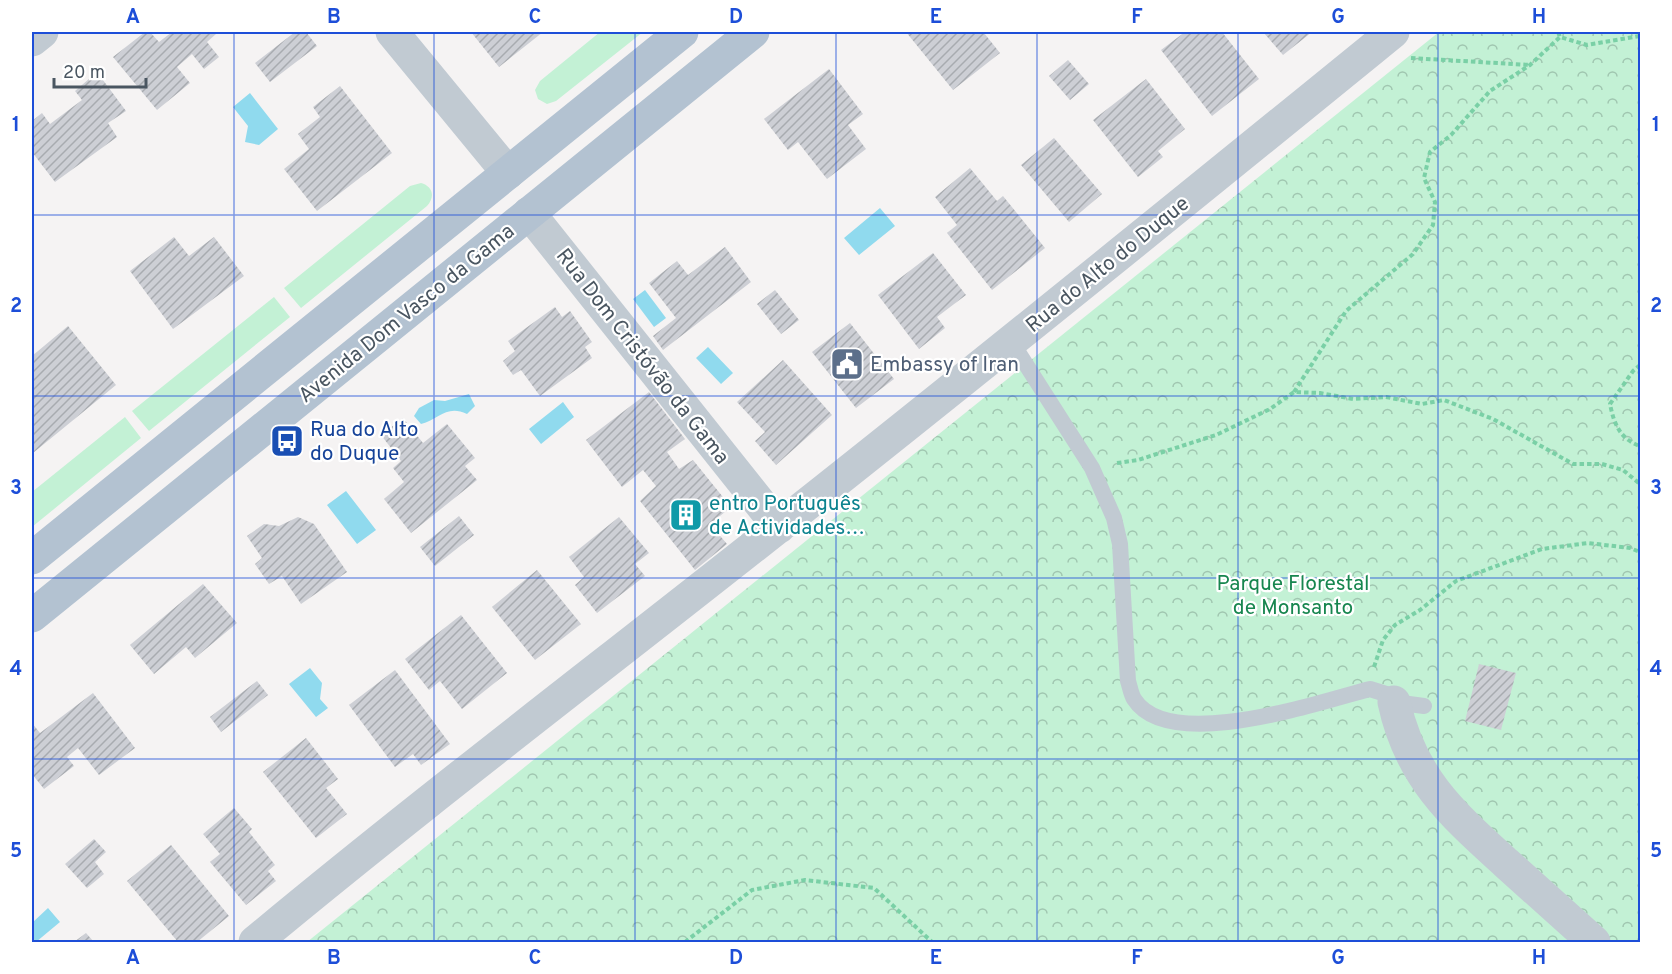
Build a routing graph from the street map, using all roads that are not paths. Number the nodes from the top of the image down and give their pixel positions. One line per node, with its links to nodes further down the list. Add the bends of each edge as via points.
1 (392, 32): 5 (street)
2 (682, 32): 5 (main road)
3 (753, 32): 6 (main road, Avenida Dom Vasco da Gama)
4 (1393, 32): 7 (street, Rua do Alto do Duque)
5 (508, 173): 9 (main road)
6 (529, 213): 8 (street, Rua Dom Cristóvão da Gama); 10 (main road, Avenida Dom Vasco da Gama)
7 (1011, 341): 8 (street, Rua do Alto do Duque); 11 (lane, via 1092,468 1114,518 1120,544 1128,681 1133,698 1143,709 1176,723 1201,725)
8 (778, 527): 12 (street, Rua do Alto do Duque, via 377,841)
9 (32, 558)
10 (32, 616)
11 (1396, 699): 13 (street, via 1405,743 1432,790 1457,819)
12 (255, 942)
13 (1594, 942)

